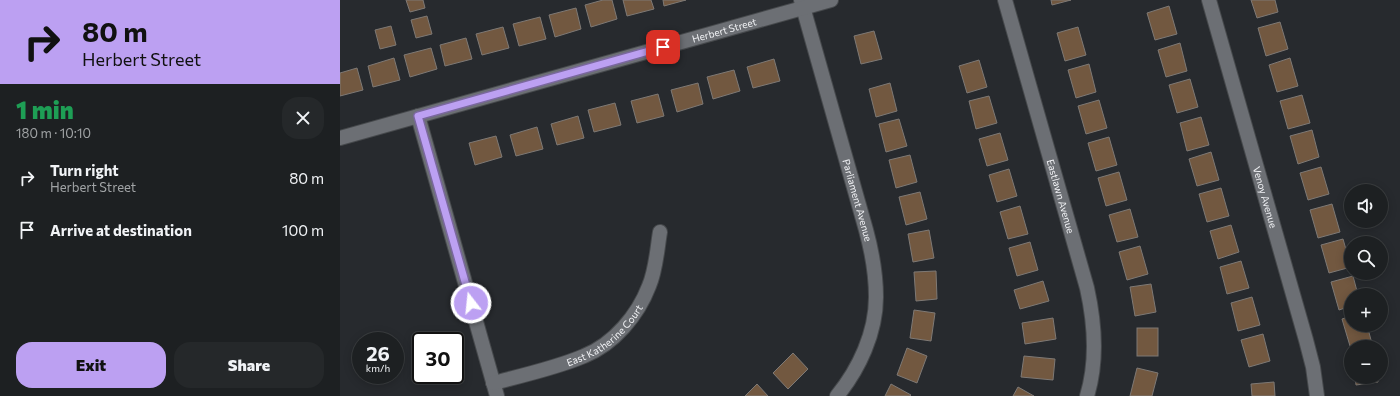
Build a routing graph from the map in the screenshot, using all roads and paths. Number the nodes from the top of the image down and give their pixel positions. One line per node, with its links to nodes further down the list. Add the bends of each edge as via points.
1 (831, 0): 4 (street, Herbert Street)
2 (1005, 0): 10 (street, Eastlawn Avenue, via 1091,306 1095,345)
3 (1209, 0): 11 (street, Venoy Avenue, via 1306,340)
4 (802, 4): 5 (street, Herbert Street); 9 (street, Parliament Avenue, via 866,230 875,276 876,299 869,337 854,371)
5 (418, 116): 6 (street, Herbert Street); 8 (street)
6 (340, 138)
7 (660, 232): 8 (street, East Katherine Court, via 650,284 633,317 620,332 586,356)
8 (495, 389)
9 (836, 396)
10 (1087, 396)
11 (1317, 396)

